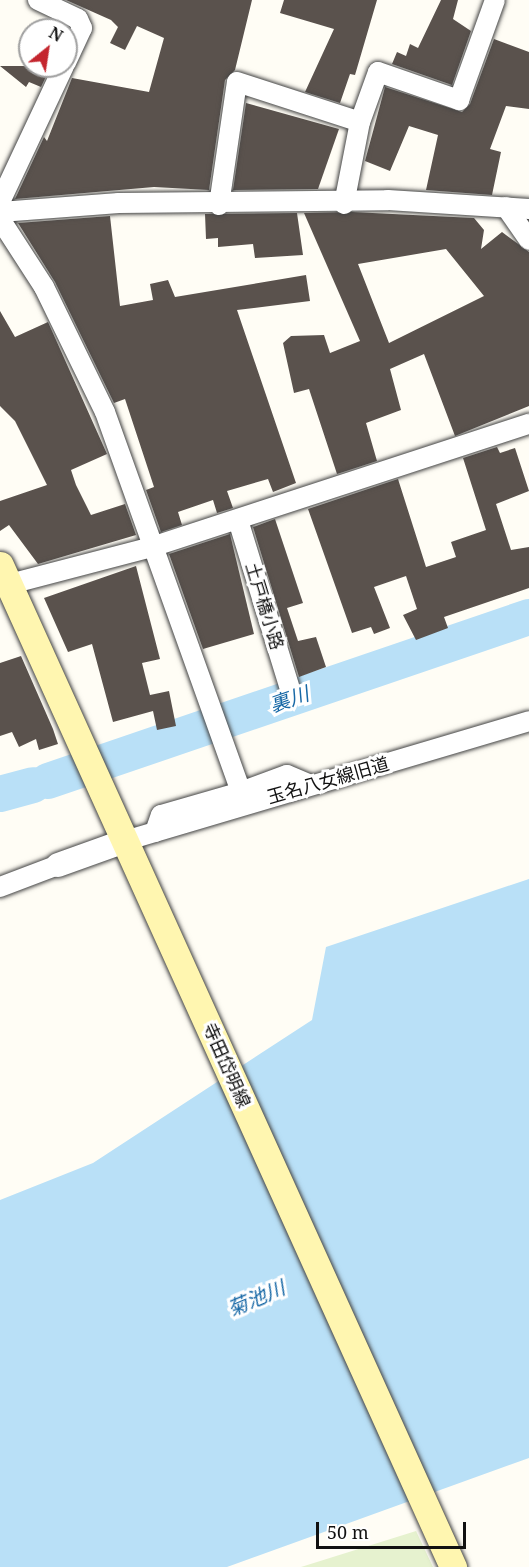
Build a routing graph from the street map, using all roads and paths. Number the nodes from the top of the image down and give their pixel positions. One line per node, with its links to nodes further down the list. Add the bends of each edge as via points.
1 (38, 0): 3 (street)
2 (495, 0): 7 (street, via 459,100 378,72)
3 (76, 18)
4 (78, 19): 5 (street, via 82,28)
5 (78, 36)
6 (58, 78): 8 (street)
7 (360, 122): 9 (street); 10 (street, via 237,82)
8 (0, 202)
9 (344, 204): 10 (street); 11 (street, via 388,200)
10 (219, 205): 13 (street, via 119,203)
11 (506, 207): 12 (street); 15 (street)
12 (529, 209)
13 (0, 212)
14 (0, 219): 18 (street, via 44,287 105,412)
15 (529, 240)
16 (529, 424): 17 (street)
17 (238, 520): 18 (street); 20 (street, 土戸橋小路)
18 (152, 547): 19 (street); 23 (street)
19 (3, 579): 25 (main road, 寺田岱明線)
20 (291, 692)
21 (529, 721): 22 (street, 玉名八女線旧道)
22 (310, 785): 23 (street, via 287,775); 24 (street, 玉名八女線旧道)
23 (241, 792): 24 (street, via 161,815)
24 (155, 832): 25 (street, 玉名八女線旧道)
25 (128, 840): 26 (street); 30 (main road, 寺田岱明線)
26 (58, 865): 28 (street)
27 (0, 878): 28 (street)
28 (28, 879): 29 (street)
29 (0, 887)
30 (453, 1567)

